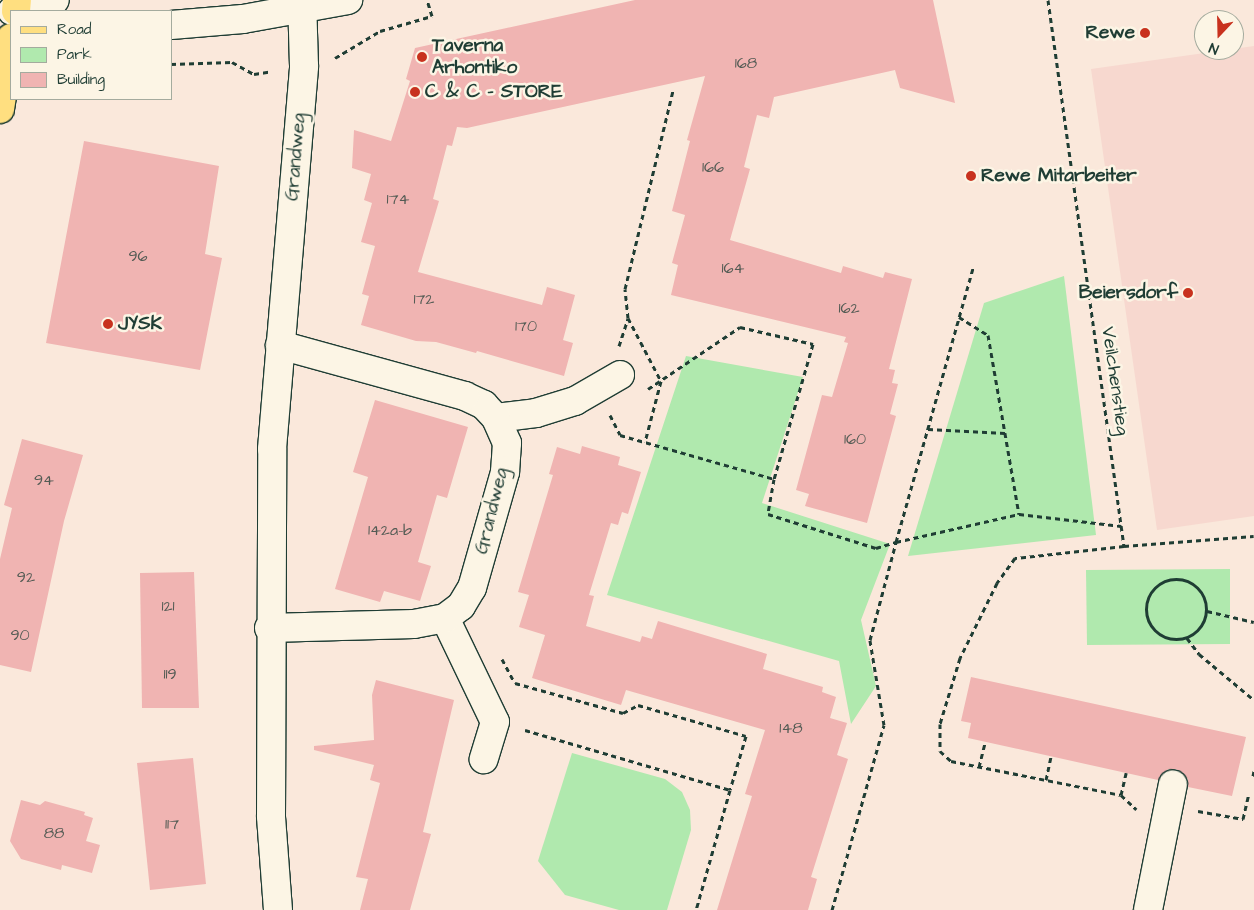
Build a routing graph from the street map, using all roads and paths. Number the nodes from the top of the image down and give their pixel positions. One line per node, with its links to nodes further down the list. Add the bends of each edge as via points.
1 (55, 0): 6 (street)
2 (348, 0): 5 (street)
3 (428, 0): 10 (path, via 432,16 380,31 334,58)
4 (1048, 0): 26 (path, Veilchenstieg)
5 (302, 5): 7 (street); 10 (street, Grandweg)
6 (12, 10)
7 (172, 26)
8 (10, 44): 12 (main road)
9 (172, 64): 10 (path, via 232,62 254,74)
10 (304, 66): 15 (street, Grandweg)
11 (673, 91): 16 (path, via 625,289 628,318 619,346)
12 (0, 109)
13 (973, 268): 14 (path)
14 (959, 317): 22 (path); 23 (path, via 988,335)
15 (280, 345): 20 (street, Grandweg, via 465,396 484,405); 33 (street, Grandweg, via 272,449)
16 (621, 365): 20 (street, via 575,401 536,413)
17 (645, 391): 24 (path, via 740,327 814,344)
18 (616, 410): 19 (path)
19 (610, 414): 21 (path); 24 (path, via 620,435)
20 (496, 418): 31 (street, Grandweg, via 507,443 505,472 472,588 461,606)
21 (602, 418)
22 (928, 429): 23 (path); 28 (path)
23 (1005, 433): 25 (path)
24 (774, 479): 28 (path, via 768,514 876,548)
25 (1019, 514): 26 (path); 28 (path)
26 (1121, 526): 29 (path, Veilchenstieg)
27 (1254, 536): 29 (path)
28 (896, 542): 54 (path, via 870,640 884,725)
29 (1124, 546): 41 (path, via 1015,558 997,583 960,658 940,724 940,751 951,761)
30 (1207, 610): 32 (path); 34 (path, via 1197,632); 34 (path, via 1199,588 1189,581 1166,580 1148,596 1147,619 1154,629 1175,640)
31 (445, 618): 33 (street, via 414,624); 35 (street)
32 (1254, 622)
33 (269, 628): 52 (street, Grandweg, via 271,816)
34 (1187, 638): 36 (path, via 1199,654)
35 (470, 672): 37 (street); 47 (path, via 501,657 515,683 623,714 638,704 746,736)
36 (1254, 700)
37 (495, 722): 40 (street); 47 (path)
38 (985, 742): 41 (path)
39 (1052, 757): 45 (path)
40 (484, 759)
41 (980, 767): 45 (path)
42 (1254, 771): 44 (path)
43 (1126, 773): 49 (path)
44 (1253, 776)
45 (1046, 780): 49 (path)
46 (1173, 784): 55 (street)
47 (730, 790): 53 (path)
48 (1249, 794): 50 (path, via 1243,819)
49 (1121, 795): 51 (path, via 1136,808)
50 (1193, 810)
51 (1138, 817)
52 (278, 910)
53 (696, 910)
54 (832, 910)
55 (1148, 910)

